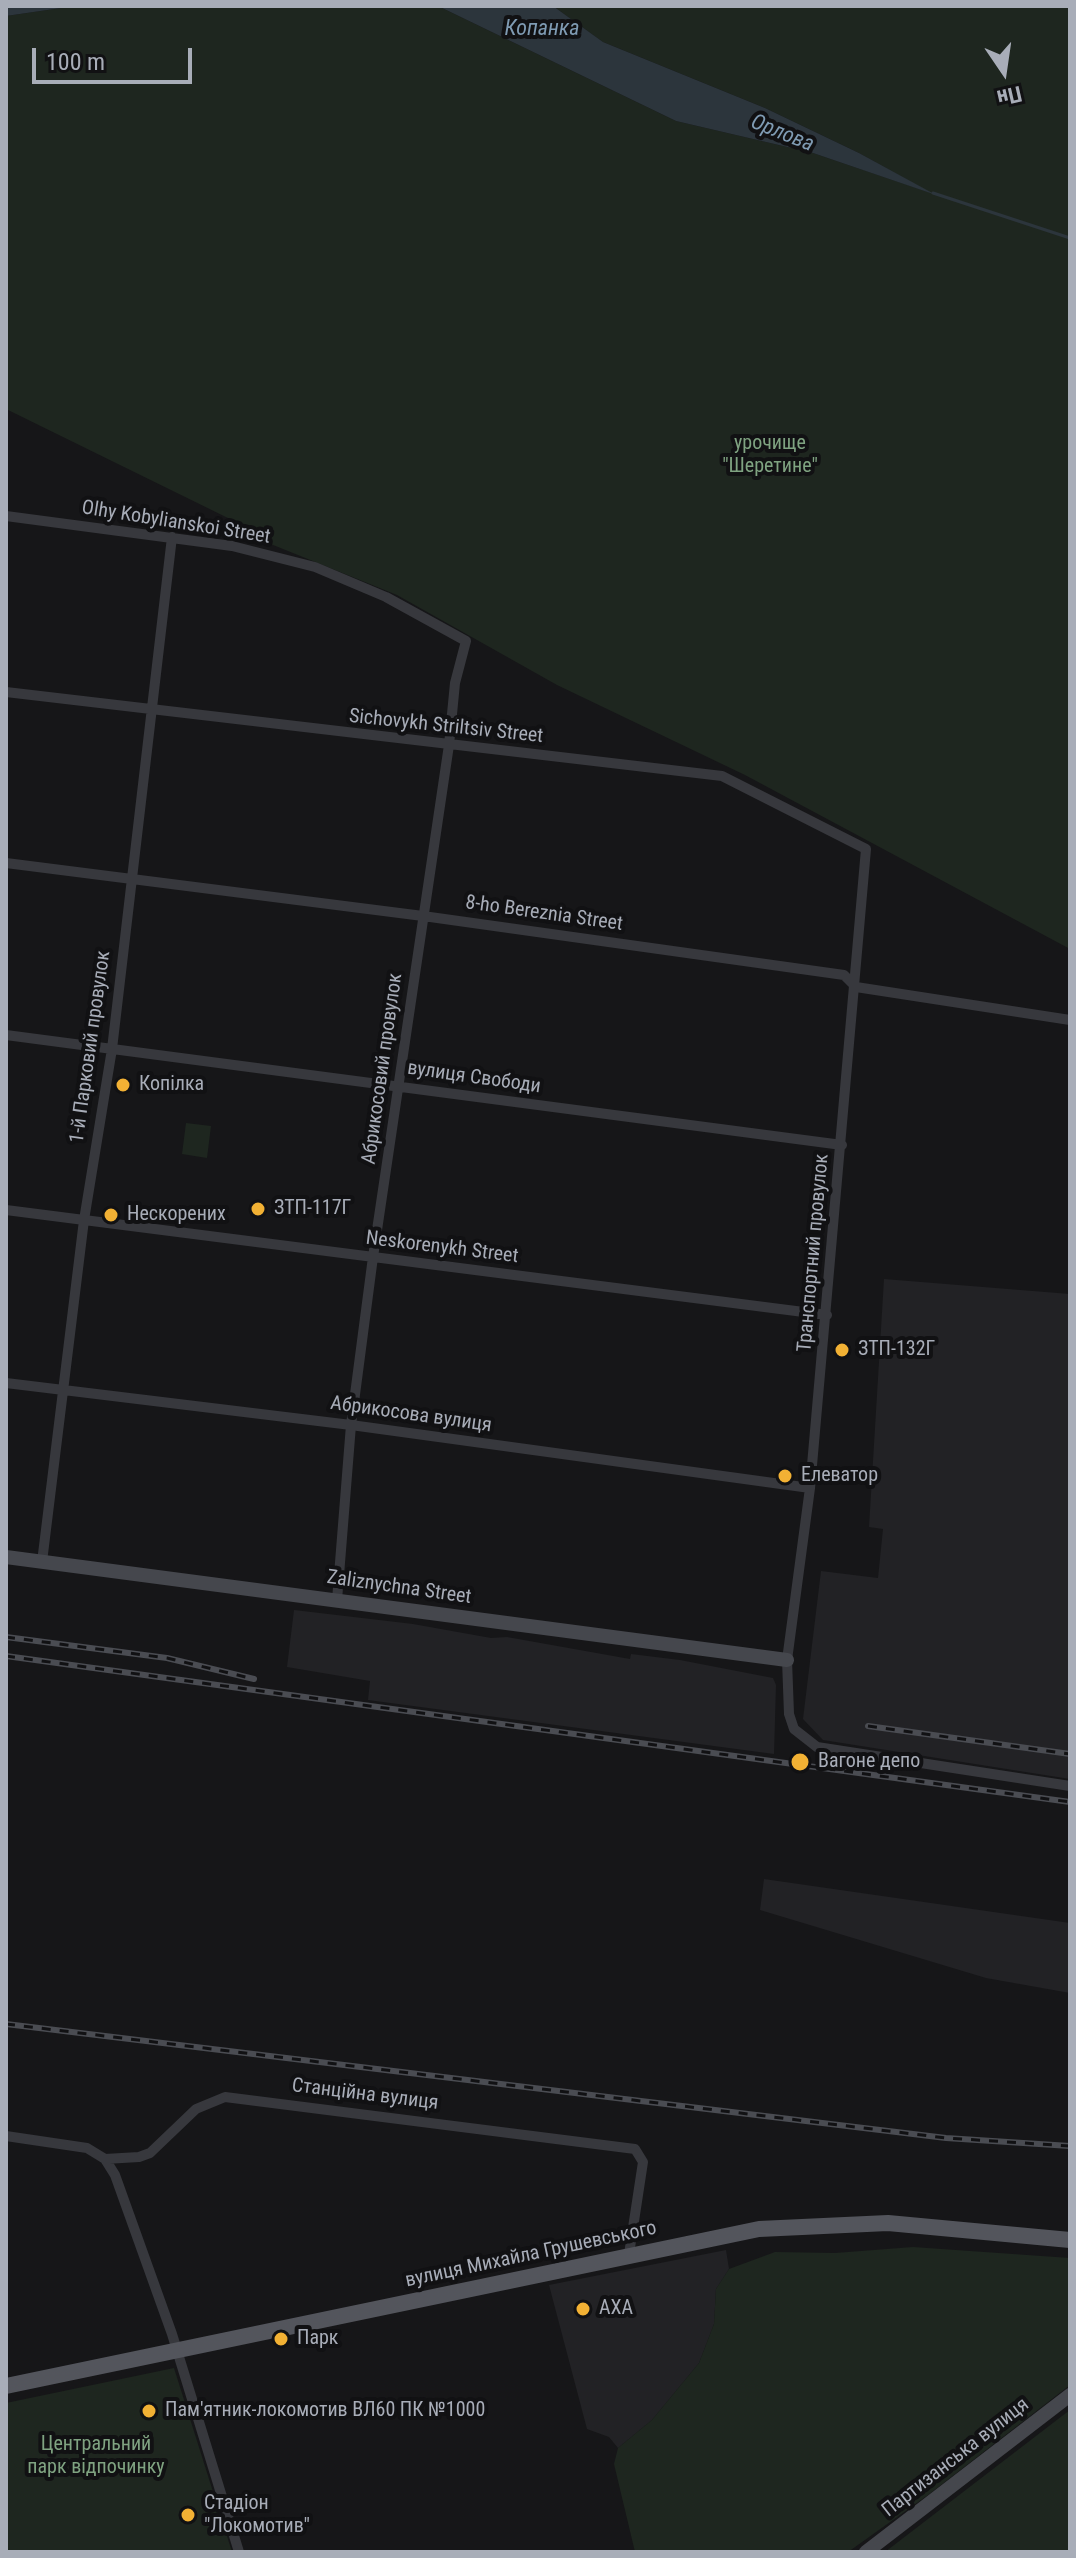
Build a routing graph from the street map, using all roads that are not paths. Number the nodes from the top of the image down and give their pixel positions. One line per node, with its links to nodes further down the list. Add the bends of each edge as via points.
1 (6, 516): 2 (street, Olhy Kobylianskoi Street)
2 (172, 537): 3 (street, Olhy Kobylianskoi Street, via 315,567 386,597); 5 (street, 1-й Парковий провулок)
3 (466, 641): 6 (street, Абрикосовий провулок, via 455,683)
4 (6, 692): 5 (street, Sichovykh Striltsiv Street)
5 (153, 712): 6 (street, Sichovykh Striltsiv Street); 9 (street, 1-й Парковий провулок)
6 (449, 745): 7 (street, Sichovykh Striltsiv Street, via 722,776); 10 (street, Абрикосовий провулок)
7 (866, 849): 11 (street, Транспортний провулок)
8 (6, 863): 9 (street, 8-ho Bereznia Street)
9 (132, 880): 10 (street, 8-ho Bereznia Street); 14 (street, 1-й Парковий провулок)
10 (423, 916): 11 (street, 8-ho Bereznia Street, via 844,975); 15 (street, Абрикосовий провулок)
11 (856, 987): 12 (street, 8-ho Bereznia Street); 16 (street, Транспортний провулок)
12 (1070, 1020)
13 (6, 1035): 14 (street, вулиця Свободи)
14 (112, 1049): 15 (street, вулиця Свободи); 18 (street, 1-й Парковий провулок)
15 (399, 1086): 16 (street, вулиця Свободи); 19 (street, Абрикосовий провулок)
16 (842, 1145): 20 (street, Транспортний провулок)
17 (6, 1210): 18 (street, Neskorenykh Street)
18 (84, 1220): 19 (street, Neskorenykh Street); 22 (street, 1-й Парковий провулок)
19 (373, 1257): 20 (street, Neskorenykh Street); 23 (street, Абрикосовий провулок)
20 (827, 1315): 24 (street, Транспортний провулок)
21 (6, 1383): 22 (street, Абрикосова вулиця)
22 (64, 1391): 23 (street, Абрикосова вулиця); 26 (street, 1-й Парковий провулок)
23 (351, 1425): 24 (street, Абрикосова вулиця); 27 (street, Абрикосовий провулок)
24 (810, 1488): 28 (street, Транспортний провулок)
25 (6, 1557): 26 (street, Zaliznychna Street)
26 (42, 1562): 27 (street, Zaliznychna Street)
27 (337, 1600): 28 (street, Zaliznychna Street)
28 (787, 1660): 29 (street, Транспортний провулок, via 794,1729 817,1747)
29 (1070, 1786)
30 (6, 2136): 31 (street, Станційна вулиця, via 87,2148)
31 (105, 2159): 33 (street, Станційна вулиця, via 150,2153 196,2109 225,2097 635,2149 643,2162); 34 (street)
32 (1070, 2240): 33 (main road, вулиця Михайла Грушевського, via 903,2224 828,2223 759,2229)
33 (629, 2254): 34 (main road, вулиця Михайла Грушевського)
34 (177, 2350): 35 (main road, вулиця Михайла Грушевського); 37 (street)
35 (6, 2386)
36 (1070, 2395): 38 (street, Партизанська вулиця)
37 (239, 2552)
38 (866, 2552)

